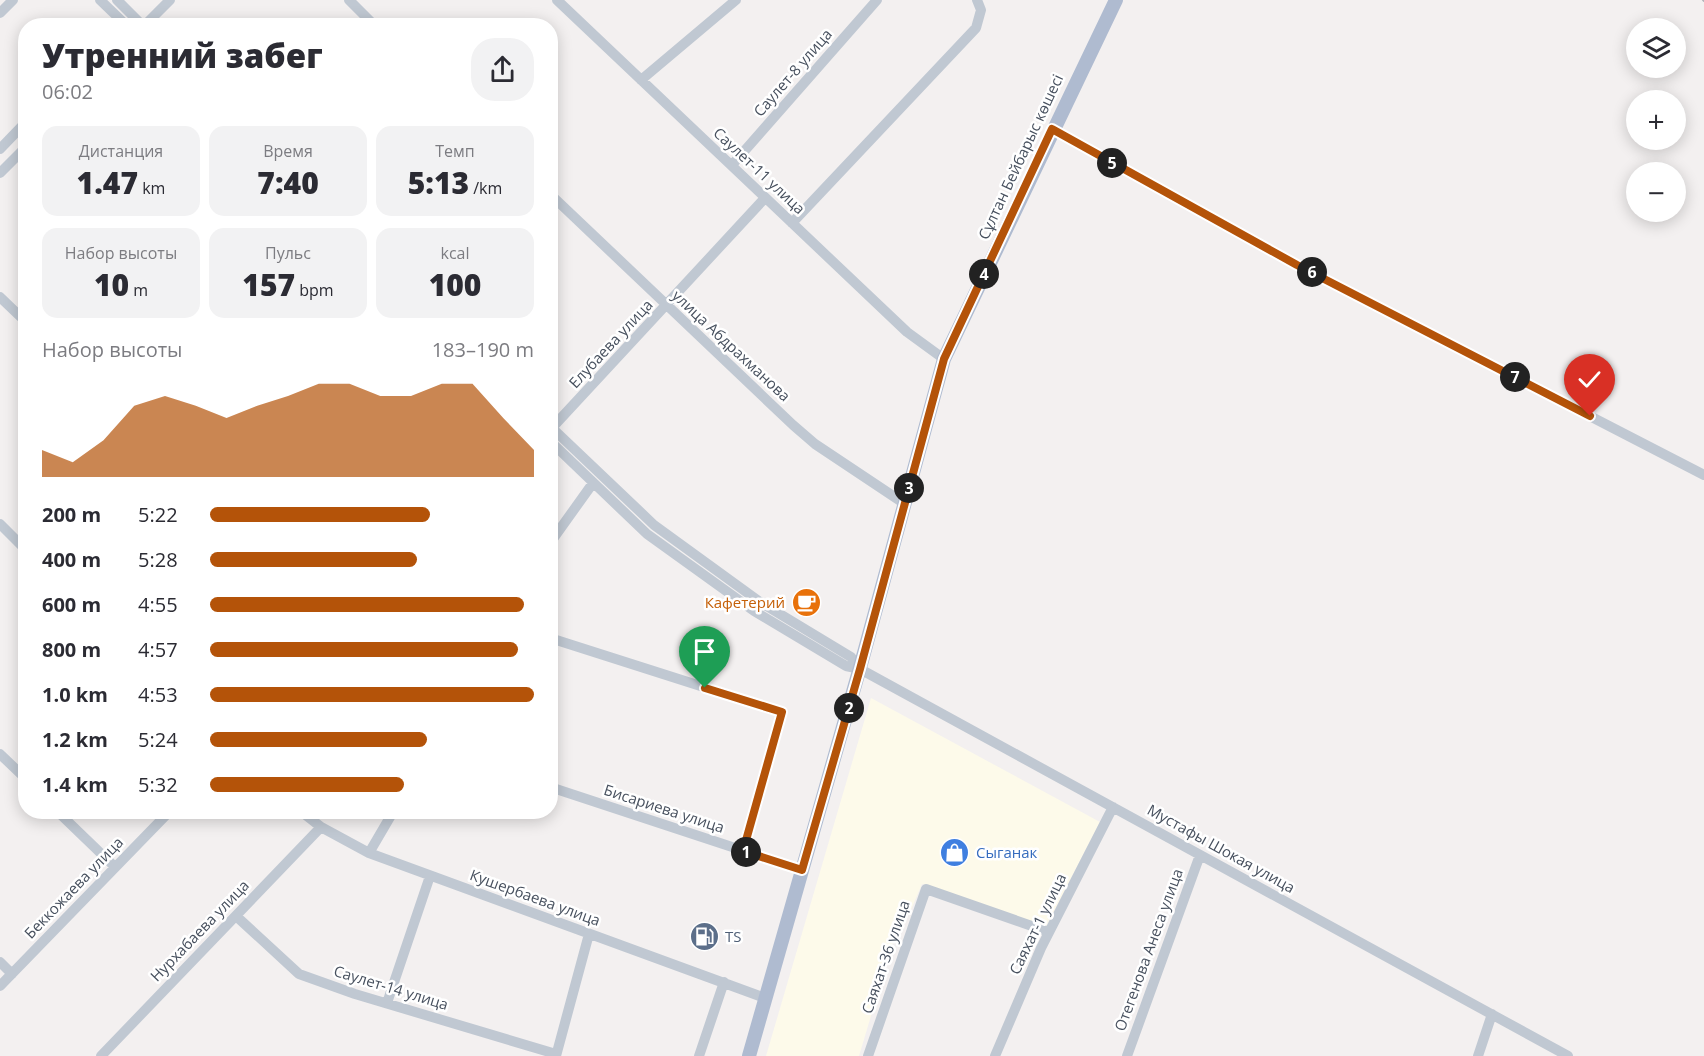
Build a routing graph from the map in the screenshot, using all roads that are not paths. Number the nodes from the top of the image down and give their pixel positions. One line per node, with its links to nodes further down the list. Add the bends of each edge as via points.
1 (13, 0): 11 (street)
2 (100, 0): 12 (street)
3 (117, 0): 13 (street)
4 (170, 0): 14 (street)
5 (349, 0): 15 (street)
6 (557, 0): 16 (street, Саулет-11 улица)
7 (736, 0): 16 (street)
8 (877, 0): 21 (street, Саулет-8 улица)
9 (977, 0): 25 (street, via 981,10 976,28)
10 (1116, 0): 17 (main road, Сұлтан Бейбарыс көшесі)
11 (0, 13)
12 (120, 18)
13 (124, 18)
14 (151, 18)
15 (367, 18)
16 (641, 80): 21 (street, Саулет-11 улица)
17 (1052, 129): 29 (main road, Сұлтан Бейбарыс көшесі); 33 (street, via 1297,265)
18 (18, 130): 19 (street)
19 (0, 148)
20 (18, 155): 22 (street)
21 (732, 165): 23 (street, Саулет-11 улица)
22 (0, 173)
23 (765, 198): 25 (street, Саулет-11 улица); 27 (street, Елубаева улица)
24 (558, 202): 27 (street, улица Абдрахманова)
25 (792, 223): 29 (street, Саулет-11 улица, via 907,332)
26 (0, 297): 28 (street)
27 (667, 306): 30 (street, Елубаева улица); 35 (street, улица Абдрахманова, via 815,444)
28 (18, 314)
29 (944, 359): 35 (main road, Сұлтан Бейбарыс көшесі)
30 (558, 421)
31 (558, 435): 40 (street, via 654,525 760,602 850,657)
32 (558, 449): 34 (street)
33 (1704, 475)
34 (593, 483): 37 (street); 40 (street, via 647,534 754,611 846,666)
35 (905, 504): 40 (main road, Сұлтан Бейбарыс көшесі)
36 (0, 524): 38 (street)
37 (558, 532)
38 (18, 542)
39 (558, 641): 50 (street, via 782,712)
40 (860, 669): 44 (street, Мустафы Шокая улица); 54 (main road, Сұлтан Бейбарыс көшесі)
41 (0, 754): 42 (street)
42 (18, 771)
43 (558, 790): 50 (street, Бисариева улица)
44 (1113, 807): 52 (street, Мустафы Шокая улица); 57 (street, Саяхат-1 улица)
45 (65, 819): 53 (street)
46 (162, 819): 53 (street, Беккожаева улица)
47 (311, 819): 49 (street, Кушербаева улица)
48 (389, 819): 51 (street)
49 (321, 827): 51 (street, Кушербаева улица); 56 (street, Нурхабаева улица)
50 (743, 851): 54 (street, Бисариева улица)
51 (369, 853): 55 (street, Кушербаева улица)
52 (1200, 855): 65 (street, Мустафы Шокая улица); 72 (street, Отегенова Анеса улица)
53 (115, 867): 60 (street, Беккожаева улица)
54 (802, 870): 63 (main road, Сұлтан Бейбарыс көшесі)
55 (430, 876): 58 (street, Кушербаева улица); 64 (street)
56 (236, 916): 64 (street, Саулет-14 улица, via 299,974); 67 (street, Нурхабаева улица)
57 (1049, 933): 70 (street, Саяхат-36 улица, via 926,889); 71 (street, Саяхат-1 улица)
58 (589, 934): 61 (street, Кушербаева улица); 66 (street)
59 (0, 962): 60 (street)
60 (12, 974): 62 (street, Беккожаева улица)
61 (724, 982): 63 (street, Кушербаева улица); 68 (street)
62 (0, 986)
63 (765, 998): 69 (main road, Сұлтан Бейбарыс көшесі)
64 (387, 1003): 66 (street, Саулет-14 улица)
65 (1492, 1014): 73 (street); 74 (street, Мустафы Шокая улица)
66 (556, 1055)
67 (101, 1056)
68 (699, 1056)
69 (748, 1056)
70 (868, 1056)
71 (996, 1056)
72 (1127, 1056)
73 (1478, 1056)
74 (1568, 1056)

